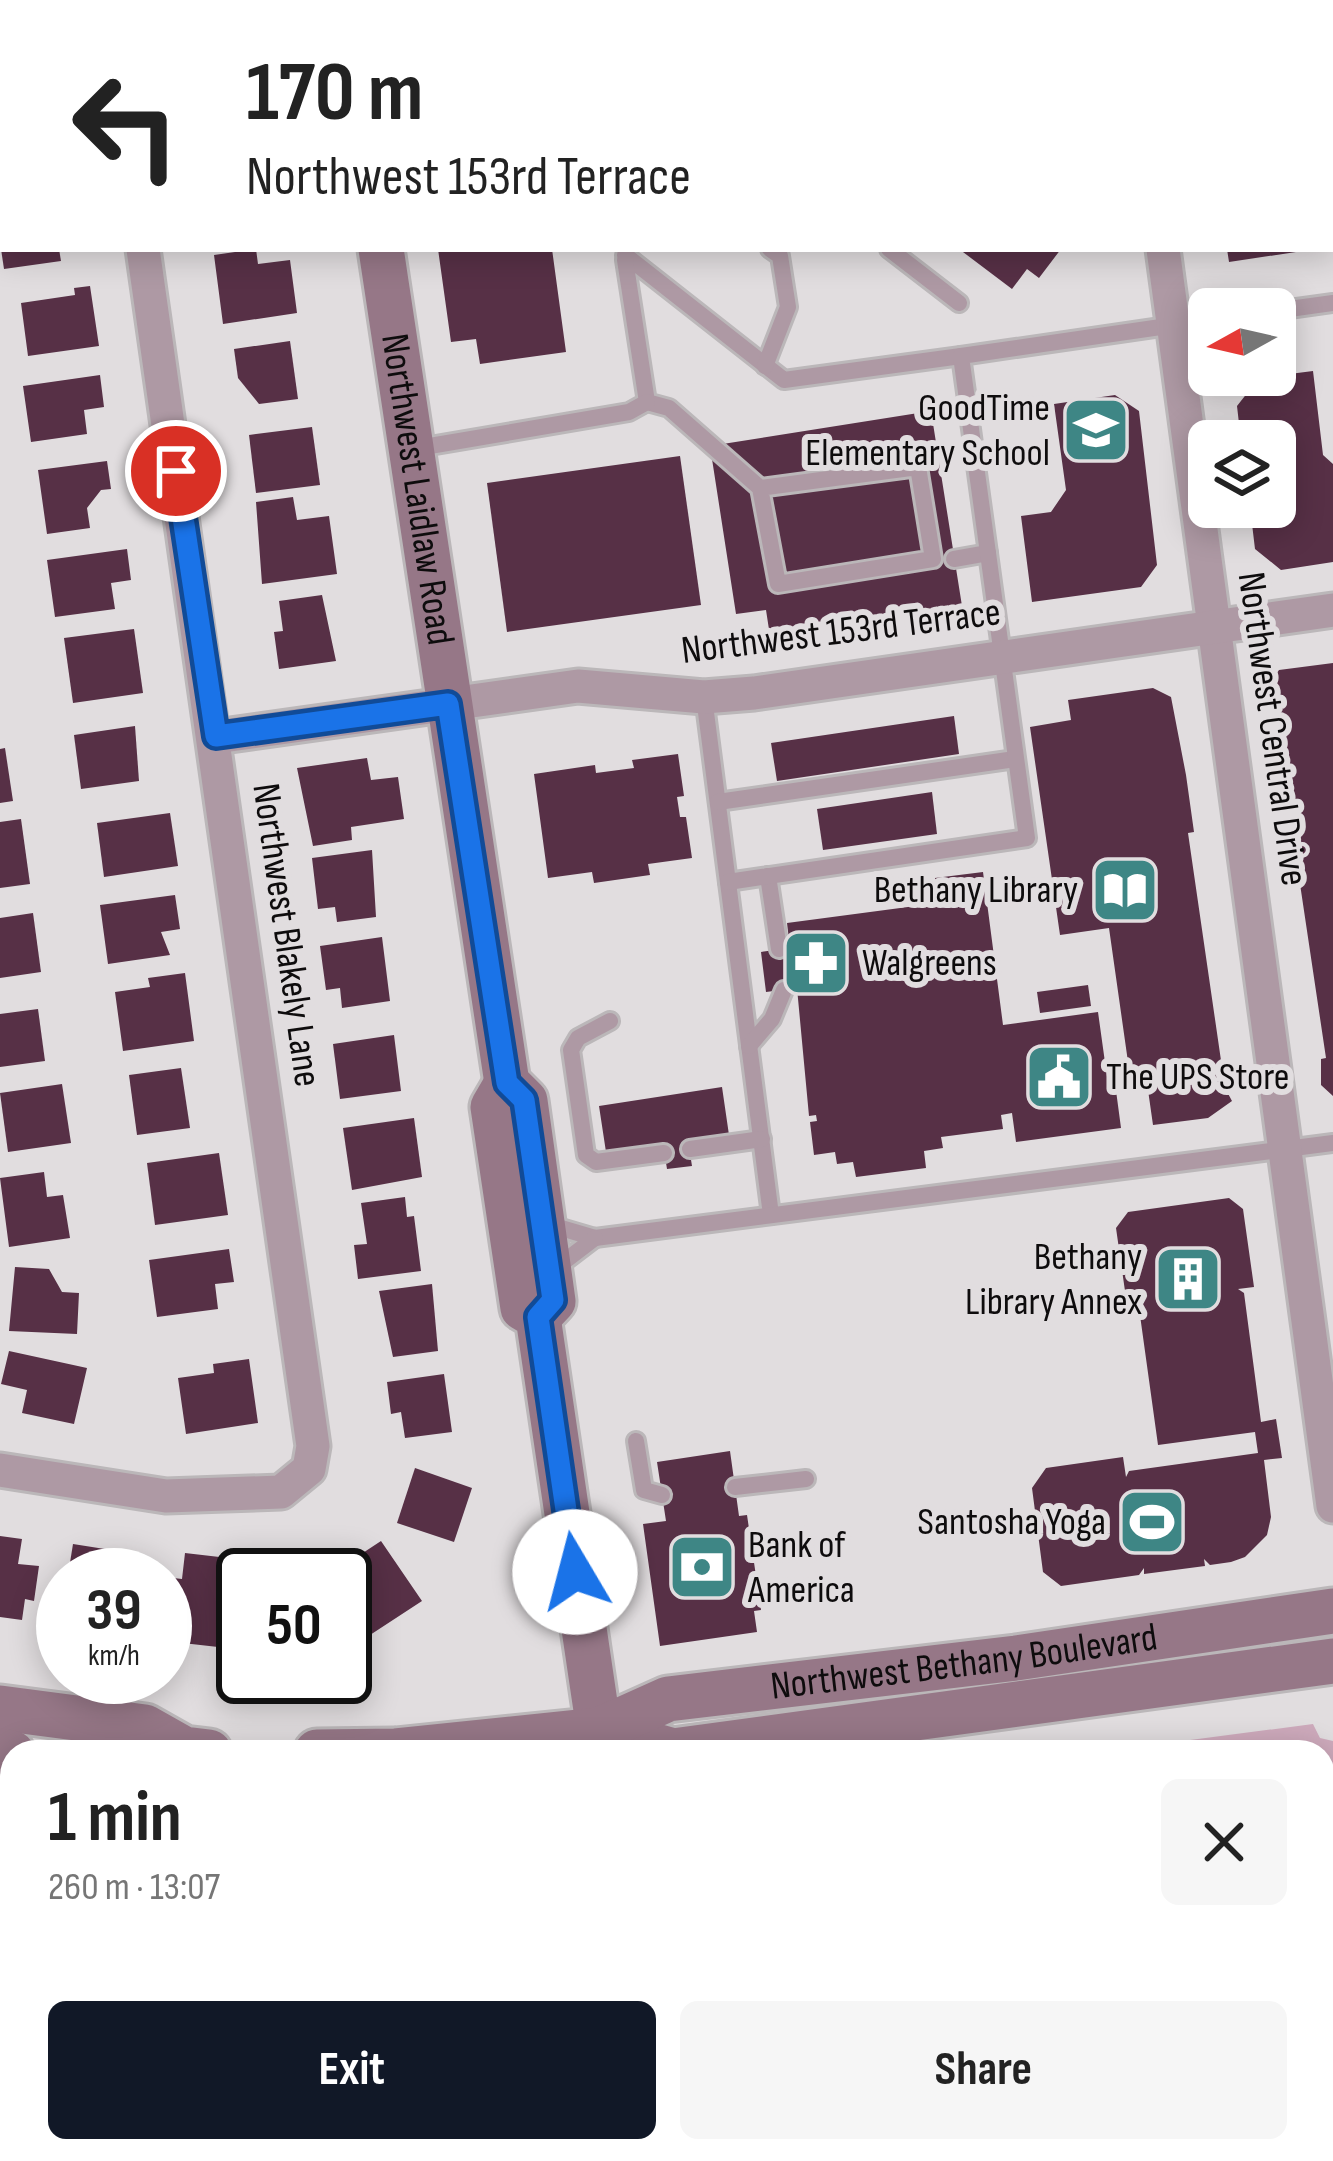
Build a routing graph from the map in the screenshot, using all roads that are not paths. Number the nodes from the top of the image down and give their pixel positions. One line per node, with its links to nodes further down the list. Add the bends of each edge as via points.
1 (143, 252): 24 (street, Northwest Blakely Lane)
2 (381, 252): 15 (main road, Northwest Laidlaw Road)
3 (774, 252): 13 (lane, via 788,307)
4 (893, 252): 7 (lane)
5 (1163, 252): 11 (street, Northwest Central Drive)
6 (625, 255): 13 (lane); 14 (lane)
7 (959, 303)
8 (1333, 303): 9 (lane)
9 (1296, 308)
10 (1188, 323): 11 (lane)
11 (1173, 325): 12 (lane); 20 (street, Northwest Central Drive)
12 (961, 356): 13 (lane, via 784,380); 17 (lane)
13 (765, 366)
14 (646, 403): 15 (lane); 16 (lane, via 669,408)
15 (411, 449): 23 (main road, Northwest Laidlaw Road)
16 (760, 488): 16 (lane, via 918,467 933,559 778,584)
17 (988, 553): 18 (lane); 21 (lane)
18 (954, 559)
19 (1333, 610): 20 (street, Northwest 153rd Terrace)
20 (1215, 627): 21 (street, Northwest 153rd Terrace); 37 (street, Northwest Central Drive)
21 (1001, 656): 22 (street, Northwest 153rd Terrace); 25 (lane)
22 (704, 697): 23 (street, Northwest 153rd Terrace, via 578,686); 26 (lane)
23 (448, 704): 24 (street, Northwest 153rd Terrace); 33 (main road, Northwest Laidlaw Road)
24 (216, 736): 45 (street, Northwest Blakely Lane, via 313,1446 309,1469 281,1492 166,1496)
25 (1015, 759): 26 (lane); 27 (lane, via 1027,838)
26 (718, 802): 28 (lane)
27 (768, 876): 28 (lane); 29 (lane)
28 (728, 882): 32 (lane)
29 (778, 949)
30 (784, 990): 32 (lane)
31 (610, 1021): 38 (lane, via 572,1050 586,1155 596,1162)
32 (749, 1046): 34 (lane)
33 (507, 1083): 40 (main road, Northwest Laidlaw Road, via 524,1100); 43 (main road, Northwest Laidlaw Road, via 493,1107 523,1308)
34 (762, 1139): 36 (lane); 39 (lane)
35 (1333, 1143): 37 (lane)
36 (689, 1149)
37 (1288, 1149): 39 (lane); 49 (street, Northwest Central Drive)
38 (664, 1153)
39 (771, 1215): 41 (lane)
40 (542, 1223): 41 (lane); 42 (main road, Northwest Laidlaw Road)
41 (596, 1238): 42 (lane)
42 (549, 1272): 43 (main road, Northwest Laidlaw Road, via 553,1300)
43 (538, 1317): 54 (main road, Northwest Laidlaw Road)
44 (636, 1441): 48 (lane, via 644,1490)
45 (0, 1469)
46 (806, 1479): 47 (lane)
47 (735, 1487)
48 (662, 1495)
49 (1333, 1506)
50 (1333, 1611): 55 (main road, Northwest Bethany Boulevard, via 668,1699)
51 (1333, 1661): 56 (main road, Northwest Bethany Boulevard)
52 (0, 1708): 53 (main road, via 145,1727)
53 (169, 1740)
54 (601, 1740)
55 (603, 1740)
56 (754, 1740)

